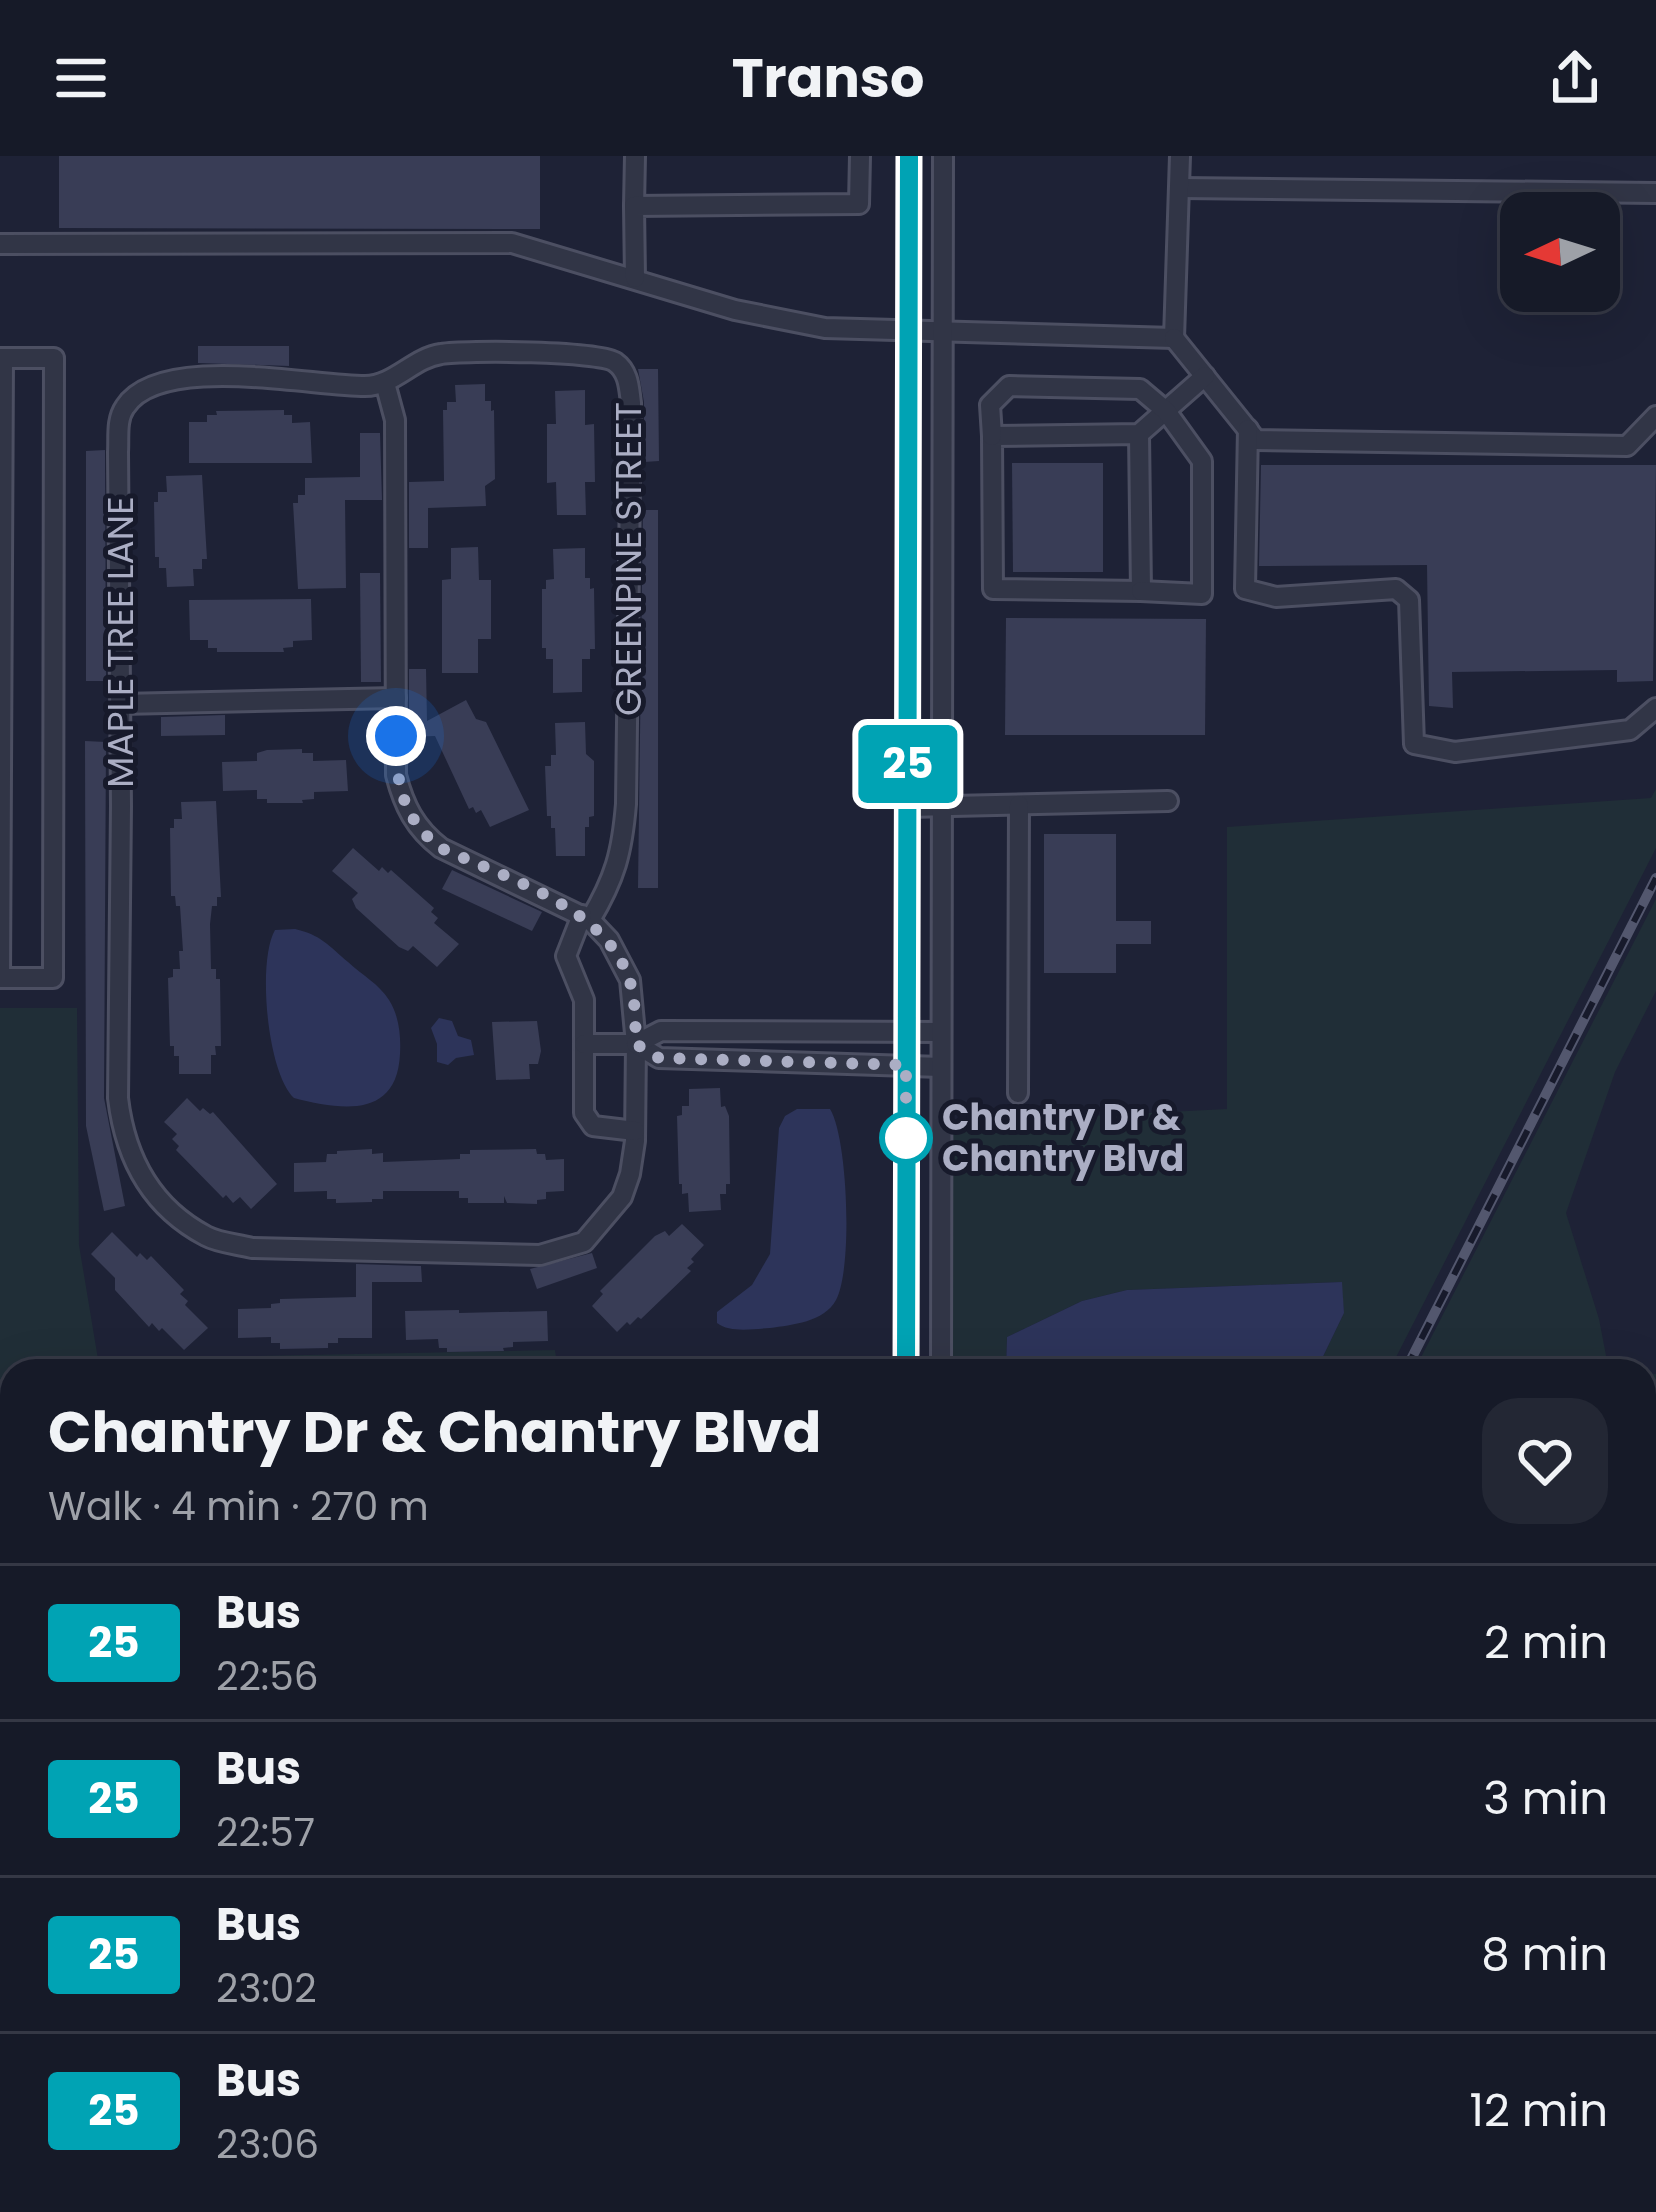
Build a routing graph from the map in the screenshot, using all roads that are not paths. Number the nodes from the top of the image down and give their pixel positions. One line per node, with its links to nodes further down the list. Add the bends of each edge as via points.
1 (635, 156): 8 (street)
2 (860, 156): 8 (street, via 860,204)
3 (909, 156): 11 (street)
4 (943, 156): 12 (street)
5 (1180, 156): 6 (street)
6 (1180, 188): 7 (street); 13 (street)
7 (1656, 194)
8 (634, 206): 10 (street)
9 (0, 244): 10 (street, via 512,243)
10 (635, 278): 11 (street, via 798,324)
11 (909, 333): 12 (street); 29 (street)
12 (943, 333): 13 (street); 28 (street)
13 (1174, 338): 15 (street)
14 (1, 358): 14 (street, via 55,358 53,978 0,978)
15 (1205, 376): 17 (street); 19 (street)
16 (385, 382): 23 (street, via 395,420); 24 (street, MAPLE TREE LANE, via 192,378 145,389 124,407); 30 (street, GREENPINE STREET, via 441,354 608,358 626,374 626,804 612,883)
17 (1166, 411): 20 (street); 21 (street, via 1140,389 1009,386 991,405); 22 (street, via 1202,461 1202,594)
18 (1656, 416): 19 (street, via 1628,446 1256,440)
19 (1248, 429): 25 (street, via 1245,589 1276,597 1396,589 1409,600 1414,744 1455,752 1630,730)
20 (1139, 434): 21 (street); 22 (street)
21 (992, 436): 22 (street, via 993,589)
22 (1141, 591)
23 (396, 698): 24 (street); 30 (street, via 396,775 425,836)
24 (121, 704): 38 (street, MAPLE TREE LANE, via 118,1098 125,1146 162,1202 208,1238 252,1248 540,1256 584,1242 622,1197)
25 (1656, 708)
26 (1168, 801): 27 (street)
27 (1019, 805): 28 (street); 37 (street)
28 (942, 806): 29 (street); 32 (street)
29 (908, 807): 31 (street)
30 (586, 918): 33 (street, GREENPINE STREET, via 566,956 584,1000); 34 (street, via 609,940 630,980)
31 (907, 1031): 32 (street); 34 (street, via 661,1030); 35 (street)
32 (941, 1032): 36 (street)
33 (584, 1044): 34 (street); 38 (street, GREENPINE STREET, via 584,1112 592,1126)
34 (636, 1044): 35 (street, via 659,1058); 38 (street)
35 (906, 1065): 36 (street); 39 (street)
36 (941, 1067): 40 (street)
37 (1018, 1093)
38 (635, 1131)
39 (906, 1359)
40 (941, 1359)

